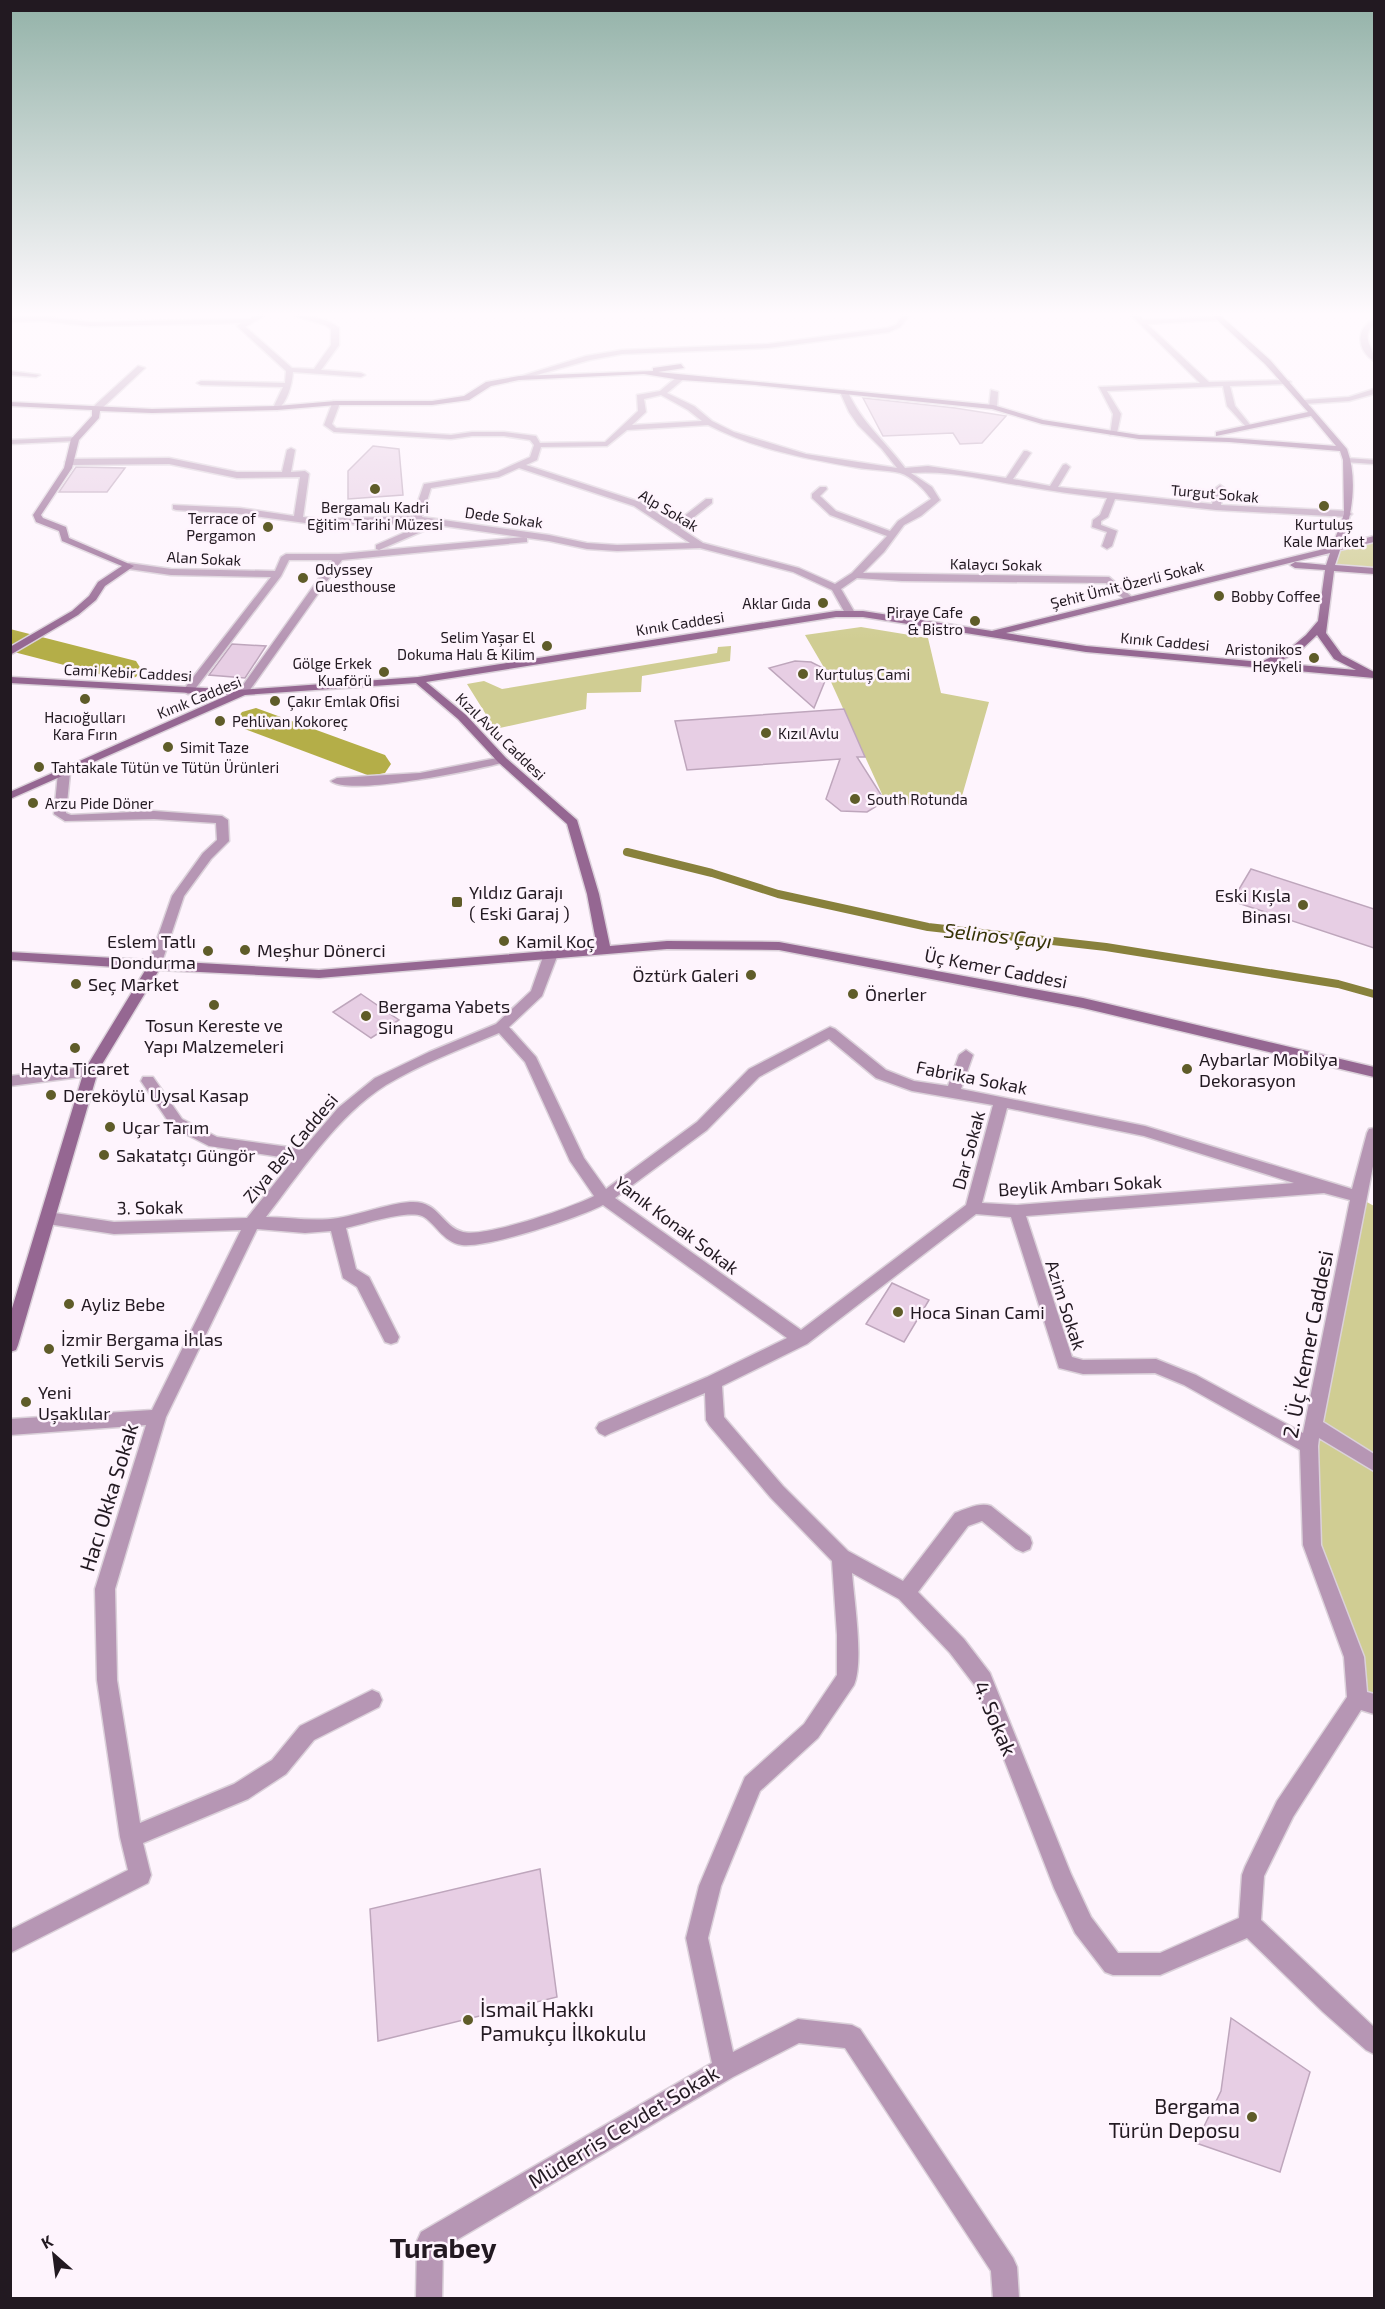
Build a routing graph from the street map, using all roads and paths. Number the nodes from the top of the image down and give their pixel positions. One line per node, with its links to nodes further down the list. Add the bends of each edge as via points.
1 (89, 424): 15 (main road)
2 (328, 424): 18 (street, via 334,430 451,437 504,434 533,438)
3 (629, 424): 12 (street)
4 (696, 424): 12 (street)
5 (711, 424): 27 (street, via 765,446 805,456)
6 (864, 424): 27 (street)
7 (1052, 424): 14 (main road)
8 (1115, 424): 14 (street)
9 (1245, 424): 13 (street)
10 (1266, 424): 13 (main road)
11 (1322, 424): 19 (main road)
12 (624, 428): 18 (street, via 600,446)
13 (1248, 428): 16 (main road)
14 (1113, 434): 16 (main road)
15 (75, 439): 17 (street); 23 (main road)
16 (1199, 439): 19 (main road)
17 (10, 442)
18 (538, 445): 25 (street, via 534,458)
19 (1343, 449): 22 (main road)
20 (291, 450): 28 (street)
21 (1027, 453): 29 (street)
22 (1347, 460): 24 (street); 37 (main road)
23 (69, 462): 28 (street, via 169,461 237,475); 51 (main road, via 37,515 39,520 63,529 65,539)
24 (1374, 462)
25 (521, 466): 39 (street, Dede Sokak, via 499,474 427,486); 41 (street, Alp Sokak, via 637,504)
26 (1066, 467): 32 (street)
27 (903, 471): 29 (street, Turgut Sokak, via 928,469); 42 (street, via 929,489 936,500 901,523)
28 (286, 475): 38 (street, via 305,474)
29 (1008, 482): 32 (street, Turgut Sokak)
30 (1220, 488): 36 (street)
31 (823, 489): 42 (street, via 815,496 833,513)
32 (1052, 489): 33 (street, Turgut Sokak)
33 (1112, 496): 36 (street, Turgut Sokak); 46 (street, via 1096,527 1112,531)
34 (709, 501): 41 (street)
35 (176, 507): 38 (street)
36 (1216, 507): 37 (street, Turgut Sokak)
37 (1348, 514): 47 (main road)
38 (298, 519): 39 (street)
39 (417, 519): 40 (street, Dede Sokak)
40 (434, 523): 43 (street, Dede Sokak); 48 (street)
41 (675, 528): 45 (street, Alp Sokak)
42 (892, 534): 55 (street)
43 (549, 538): 45 (street, Dede Sokak, via 617,548); 48 (street)
44 (1374, 539): 47 (main road, Şehit Ümit Özerli Sokak)
45 (700, 545): 56 (street, Dede Sokak, via 796,570)
46 (1107, 546)
47 (1335, 550): 50 (main road, Şehit Ümit Özerli Sokak); 52 (main road)
48 (360, 554): 49 (street)
49 (339, 557): 54 (street, via 286,557); 67 (street)
50 (1271, 563): 52 (main road, Şehit Ümit Özerli Sokak); 57 (main road, Şehit Ümit Özerli Sokak)
51 (129, 566): 54 (street, Alan Sokak, via 171,572); 61 (main road, via 101,584 93,598 68,617)
52 (1330, 567): 53 (main road, Şehit Ümit Özerli Sokak); 59 (main road)
53 (1374, 571)
54 (278, 574): 66 (street)
55 (855, 574): 56 (street); 57 (street, Kalaycı Sokak, via 1109,580)
56 (836, 588): 58 (street)
57 (1129, 599): 60 (main road, Şehit Ümit Özerli Sokak)
58 (850, 613): 60 (main road, Kınık Caddesi); 65 (main road, Kınık Caddesi)
59 (1321, 623): 62 (main road, via 1315,634 1297,649); 63 (main road, via 1325,642 1338,657)
60 (990, 635): 62 (main road, Kınık Caddesi, via 1086,649)
61 (10, 652)
62 (1262, 665): 63 (main road, Kınık Caddesi)
63 (1374, 675)
64 (10, 680): 66 (main road, Cami Kebir Caddesi)
65 (418, 681): 67 (main road, Kınık Caddesi); 68 (main road, Kızıl Avlu Caddesi, via 462,717)
66 (188, 691): 67 (main road, Cami Kebir Caddesi)
67 (243, 692): 69 (main road, Kınık Caddesi)
68 (502, 760): 70 (street, via 396,781); 72 (main road, Kızıl Avlu Caddesi, via 573,823)
69 (63, 773): 71 (main road, Kınık Caddesi); 75 (street, via 60,814 69,819 154,815 222,820 223,841 178,896)
70 (337, 782)
71 (10, 796)
72 (604, 949): 73 (main road, Üç Kemer Caddesi); 79 (main road, Üç Kemer Caddesi, via 779,946 824,953 1182,1024)
73 (551, 954): 75 (main road, Üç Kemer Caddesi, via 319,974); 76 (street, Ziya Bey Caddesi, via 537,993)
74 (10, 956): 75 (main road, Üç Kemer Caddesi)
75 (155, 965): 78 (main road)
76 (501, 1027): 85 (street, Ziya Bey Caddesi, via 381,1082 343,1112); 88 (street, Yanık Konak Sokak, via 531,1060 578,1161)
77 (966, 1055): 82 (street)
78 (91, 1071): 80 (street); 91 (main road)
79 (1374, 1072)
80 (10, 1081)
81 (148, 1081): 85 (street, via 177,1124 214,1142)
82 (953, 1092): 83 (street, Fabrika Sokak); 88 (street, Fabrika Sokak, via 912,1086 881,1074 830,1032 754,1073 702,1126)
83 (1001, 1102): 86 (street, Fabrika Sokak, via 1145,1131); 89 (street, Dar Sokak)
84 (1374, 1133): 87 (street, 2. Üç Kemer Caddesi)
85 (306, 1155): 92 (street, Ziya Bey Caddesi)
86 (1324, 1186): 87 (street, Beylik Ambarı Sokak); 90 (street, Beylik Ambarı Sokak)
87 (1358, 1197): 99 (street, 2. Üç Kemer Caddesi)
88 (604, 1198): 93 (street, 3. Sokak, via 576,1212 463,1239 445,1230 429,1212 411,1208); 95 (street, Yanık Konak Sokak)
89 (973, 1208): 90 (street, Beylik Ambarı Sokak); 95 (street, Beylik Ambarı Sokak)
90 (1017, 1211): 102 (street, Azim Sokak, via 1065,1364 1156,1366 1190,1380)
91 (48, 1218): 92 (street, 3. Sokak, via 114,1228); 96 (main road)
92 (252, 1223): 93 (street, 3. Sokak, via 305,1227); 98 (street, Hacı Okka Sokak)
93 (337, 1224): 94 (street, via 349,1273 363,1282)
94 (391, 1337)
95 (801, 1339): 97 (street, Beylik Ambarı Sokak)
96 (10, 1345)
97 (713, 1382): 101 (street, Beylik Ambarı Sokak); 105 (street, 4. Sokak, via 715,1420 777,1492)
98 (158, 1417): 100 (street); 109 (street, Hacı Okka Sokak, via 105,1589 107,1680)
99 (1313, 1425): 102 (street, 2. Üç Kemer Caddesi); 103 (street)
100 (10, 1427)
101 (605, 1428)
102 (1309, 1446): 108 (street, 2. Üç Kemer Caddesi, via 1312,1545 1354,1657)
103 (1374, 1463)
104 (1023, 1543): 106 (street, via 984,1512 962,1519)
105 (841, 1557): 106 (street, 4. Sokak); 113 (street, Müderris Cevdet Sokak, via 847,1678 811,1731 752,1784 710,1886 697,1938)
106 (906, 1593): 110 (street, 4. Sokak, via 957,1646 983,1680 1062,1880 1083,1925 1113,1964 1160,1964)
107 (372, 1700): 109 (street, via 308,1733 279,1767 241,1792)
108 (1366, 1701): 110 (street, 2. Üç Kemer Caddesi, via 1285,1809 1253,1875)
109 (131, 1837): 111 (street, Hacı Okka Sokak, via 140,1875)
110 (1250, 1925): 112 (street)
111 (10, 1942)
112 (1374, 2042)
113 (725, 2069): 114 (street, Müderris Cevdet Sokak, via 430,2241); 115 (street, via 798,2031 852,2037 1004,2267)
114 (429, 2298)
115 (1006, 2298)

